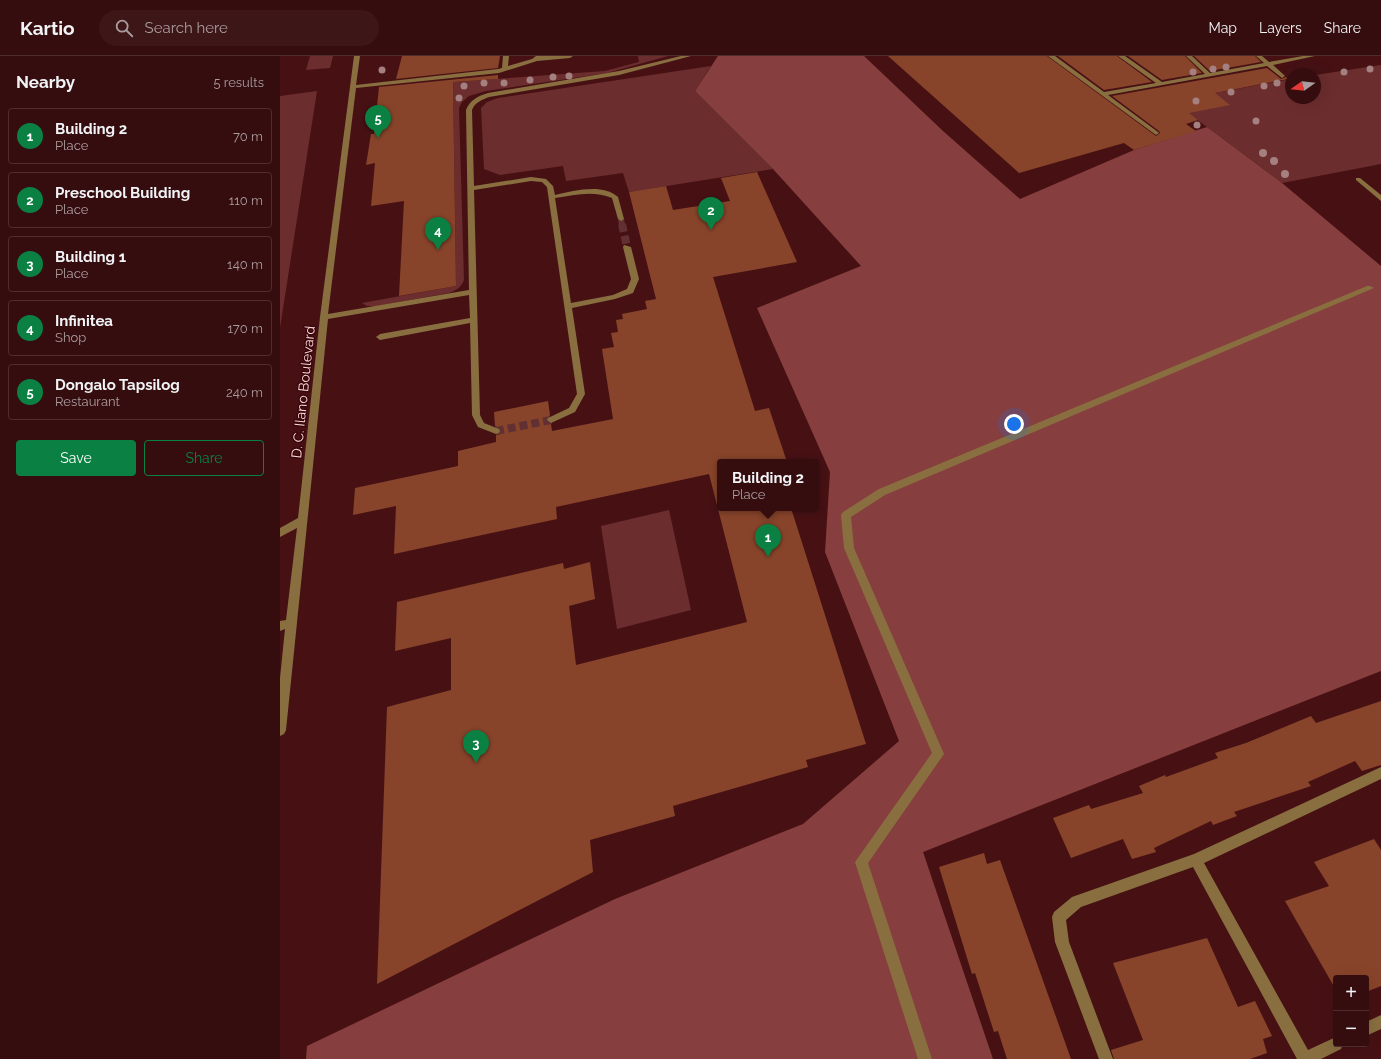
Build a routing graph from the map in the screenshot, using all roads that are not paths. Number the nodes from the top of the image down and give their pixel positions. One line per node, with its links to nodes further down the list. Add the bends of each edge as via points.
1 (357, 56): 16 (street, D. C. Ilano Boulevard)
2 (506, 56): 12 (street)
3 (570, 56): 10 (street)
4 (688, 56): 20 (street, via 619,73 500,93 477,100 469,110)
5 (1051, 56): 17 (street)
6 (1121, 56): 15 (street)
7 (1189, 56): 13 (street)
8 (1259, 56): 11 (street)
9 (1312, 56): 11 (street)
10 (538, 57): 12 (street)
11 (1267, 63): 13 (street); 14 (street)
12 (505, 70): 16 (street)
13 (1208, 74): 15 (street)
14 (1282, 76)
15 (1160, 83): 17 (street)
16 (353, 87): 28 (street, D. C. Ilano Boulevard)
17 (1103, 94): 18 (street)
18 (1156, 133)
19 (1358, 179): 22 (street)
20 (471, 188): 21 (street, via 531,179 544,180 550,186); 26 (street)
21 (552, 197): 23 (street, via 594,191 607,192 615,197); 27 (street)
22 (1381, 199)
23 (621, 219)
24 (627, 247): 27 (street, via 635,280 630,291 615,297)
25 (1370, 288): 43 (street, via 882,492 846,515 849,548 938,754 861,862)
26 (473, 292): 28 (street); 29 (street)
27 (567, 306): 31 (street, via 581,394 572,410)
28 (324, 317): 33 (street, D. C. Ilano Boulevard)
29 (474, 320): 30 (street); 32 (street, via 476,415 481,425)
30 (380, 337)
31 (551, 420)
32 (496, 431)
33 (304, 520): 34 (street); 35 (street, D. C. Ilano Boulevard)
34 (280, 533)
35 (291, 623): 36 (street); 37 (street, D. C. Ilano Boulevard)
36 (280, 626)
37 (280, 730)
38 (1381, 774): 39 (street)
39 (1196, 860): 44 (street, via 1077,902 1059,918 1062,942); 45 (street)
40 (1381, 1022): 41 (street)
41 (1369, 1028)
42 (1333, 1046): 45 (street)
43 (925, 1059)
44 (1106, 1059)
45 (1306, 1059)

